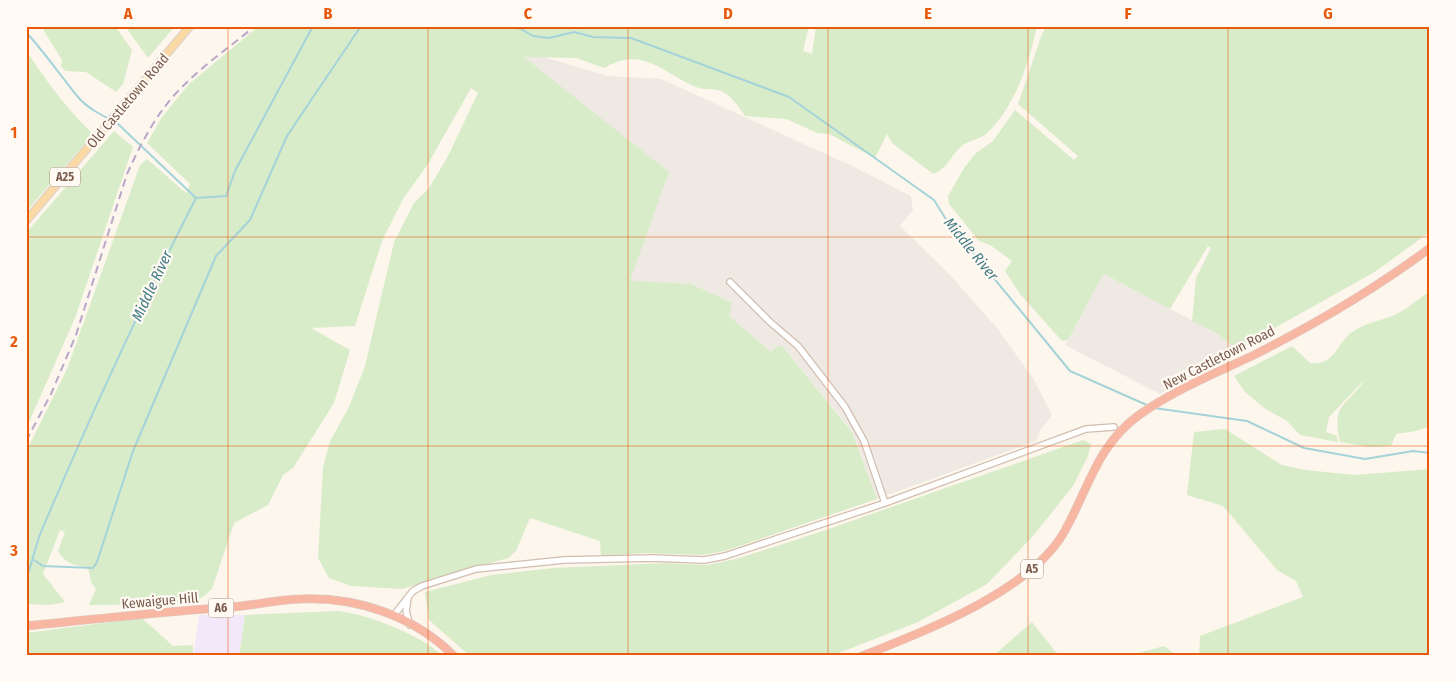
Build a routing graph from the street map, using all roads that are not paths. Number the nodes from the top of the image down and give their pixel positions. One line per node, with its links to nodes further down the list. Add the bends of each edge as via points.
1 (190, 26): 2 (main road, Old Castletown Road / A25)
2 (26, 221)
3 (1430, 248): 12 (highway, New Castletown Road / A5, via 1386,281 1339,309 1254,355 1185,387 1140,415 1122,428 1104,450 1062,535 1039,564 984,600)
4 (730, 282): 6 (street, via 798,346 845,407 864,441)
5 (1114, 427): 6 (street, via 1086,429)
6 (886, 503): 7 (street, via 725,556 704,560 633,558 498,565 422,586)
7 (409, 596): 8 (street); 9 (street, via 406,611)
8 (394, 615): 9 (highway, Kewaigue Hill / A6); 10 (highway, Kewaigue Hill / A6, via 372,606 344,601 302,599)
9 (410, 624): 11 (highway, A6)
10 (26, 626)
11 (454, 656)
12 (862, 656)

